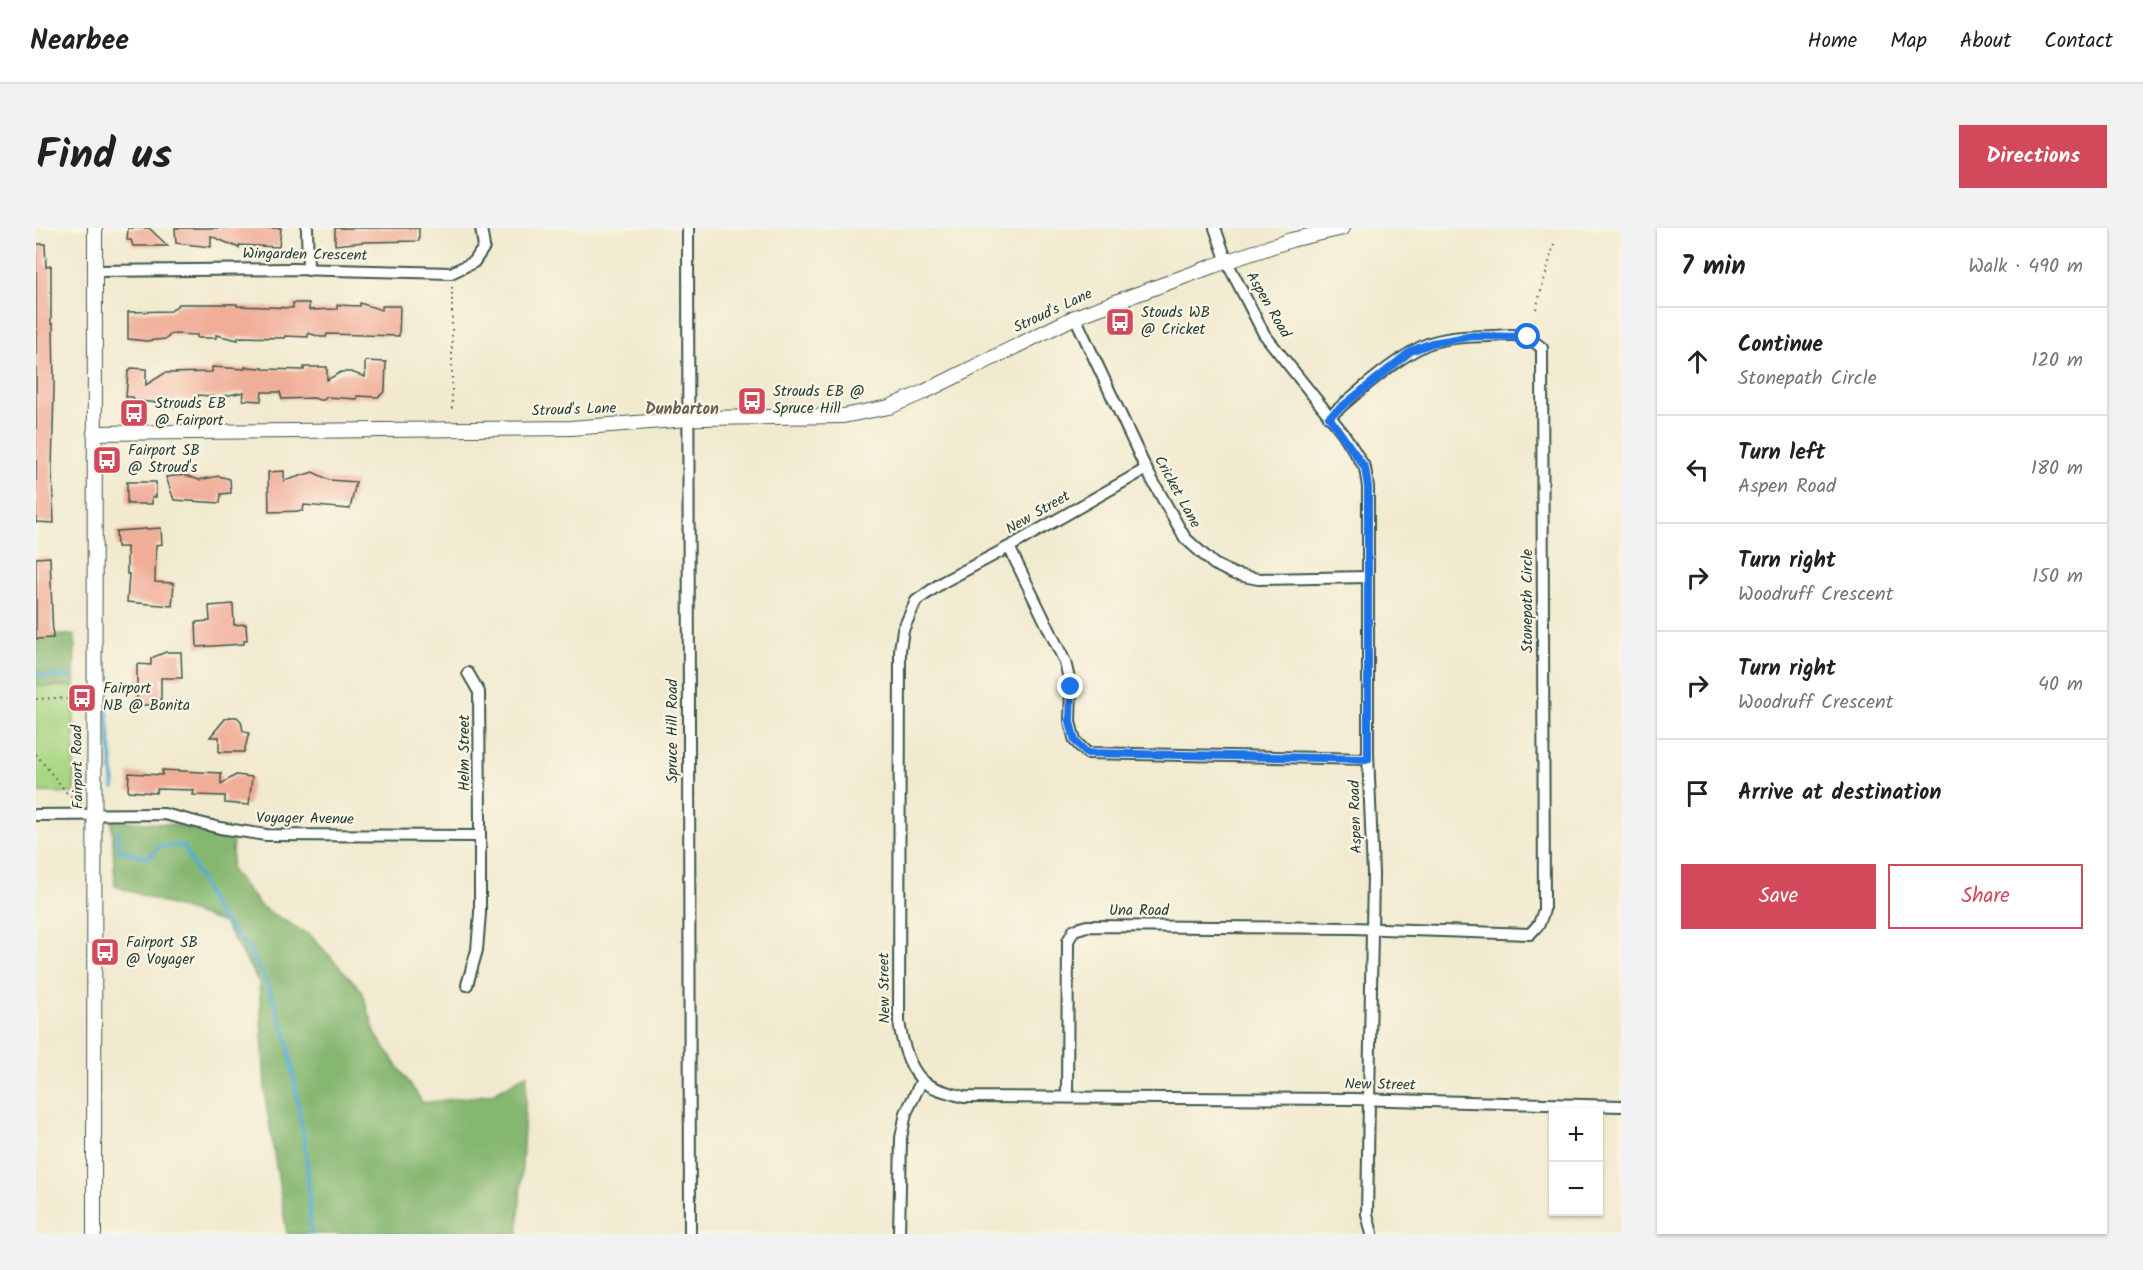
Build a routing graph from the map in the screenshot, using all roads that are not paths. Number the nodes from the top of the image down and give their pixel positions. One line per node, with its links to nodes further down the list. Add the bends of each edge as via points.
1 (95, 228): 9 (street, Fairport Road)
2 (307, 228): 8 (street)
3 (481, 228): 8 (street, Wingarden Crescent, via 484,247 474,262 450,273)
4 (688, 228): 12 (street, Spruce Hill Road)
5 (1215, 228): 7 (street, Aspen Road)
6 (1343, 228): 7 (street, Stroud's Lane, via 1291,240)
7 (1227, 262): 10 (street, Stroud's Lane); 11 (street, Aspen Road, via 1264,334)
8 (308, 270): 9 (street, Wingarden Crescent)
9 (95, 271): 13 (street, Fairport Road)
10 (1075, 317): 12 (street, Stroud's Lane, via 888,407 843,416); 14 (street, Cricket Lane)
11 (1329, 417): 16 (street, Aspen Road, via 1365,468); 22 (street, Stonepath Circle, via 1411,351 1432,343 1473,336 1516,335 1528,337 1542,348 1544,910 1530,934)
12 (689, 420): 13 (street, Stroud's Lane, via 571,428); 29 (street, Spruce Hill Road)
13 (94, 433): 20 (street, Fairport Road)
14 (1146, 469): 15 (street, New Street); 16 (street, Cricket Lane, via 1185,538 1214,564 1234,574 1258,579)
15 (1009, 547): 18 (street, via 1065,662 1071,687 1070,722 1075,741 1087,753); 24 (street, New Street, via 916,601 903,630 899,1022 902,1043)
16 (1368, 577): 18 (street, Aspen Road)
17 (468, 674): 21 (street, Helm Street, via 479,692)
18 (1368, 759): 22 (street, Aspen Road)
19 (36, 814): 20 (street, Voyager Avenue)
20 (96, 815): 21 (street, Voyager Avenue, via 164,814 266,835); 28 (street, Fairport Road)
21 (480, 836): 23 (street, Helm Street, via 477,950)
22 (1372, 928): 25 (street, Una Road, via 1087,926 1074,930 1068,940); 26 (street, Aspen Road)
23 (467, 986)
24 (922, 1080): 25 (street, New Street, via 964,1097); 30 (street, via 906,1113 901,1138)
25 (1067, 1096): 26 (street, New Street)
26 (1370, 1099): 27 (street, New Street); 31 (street, Aspen Road, via 1367,1214)
27 (1621, 1106)
28 (94, 1234)
29 (690, 1234)
30 (899, 1234)
31 (1372, 1234)

